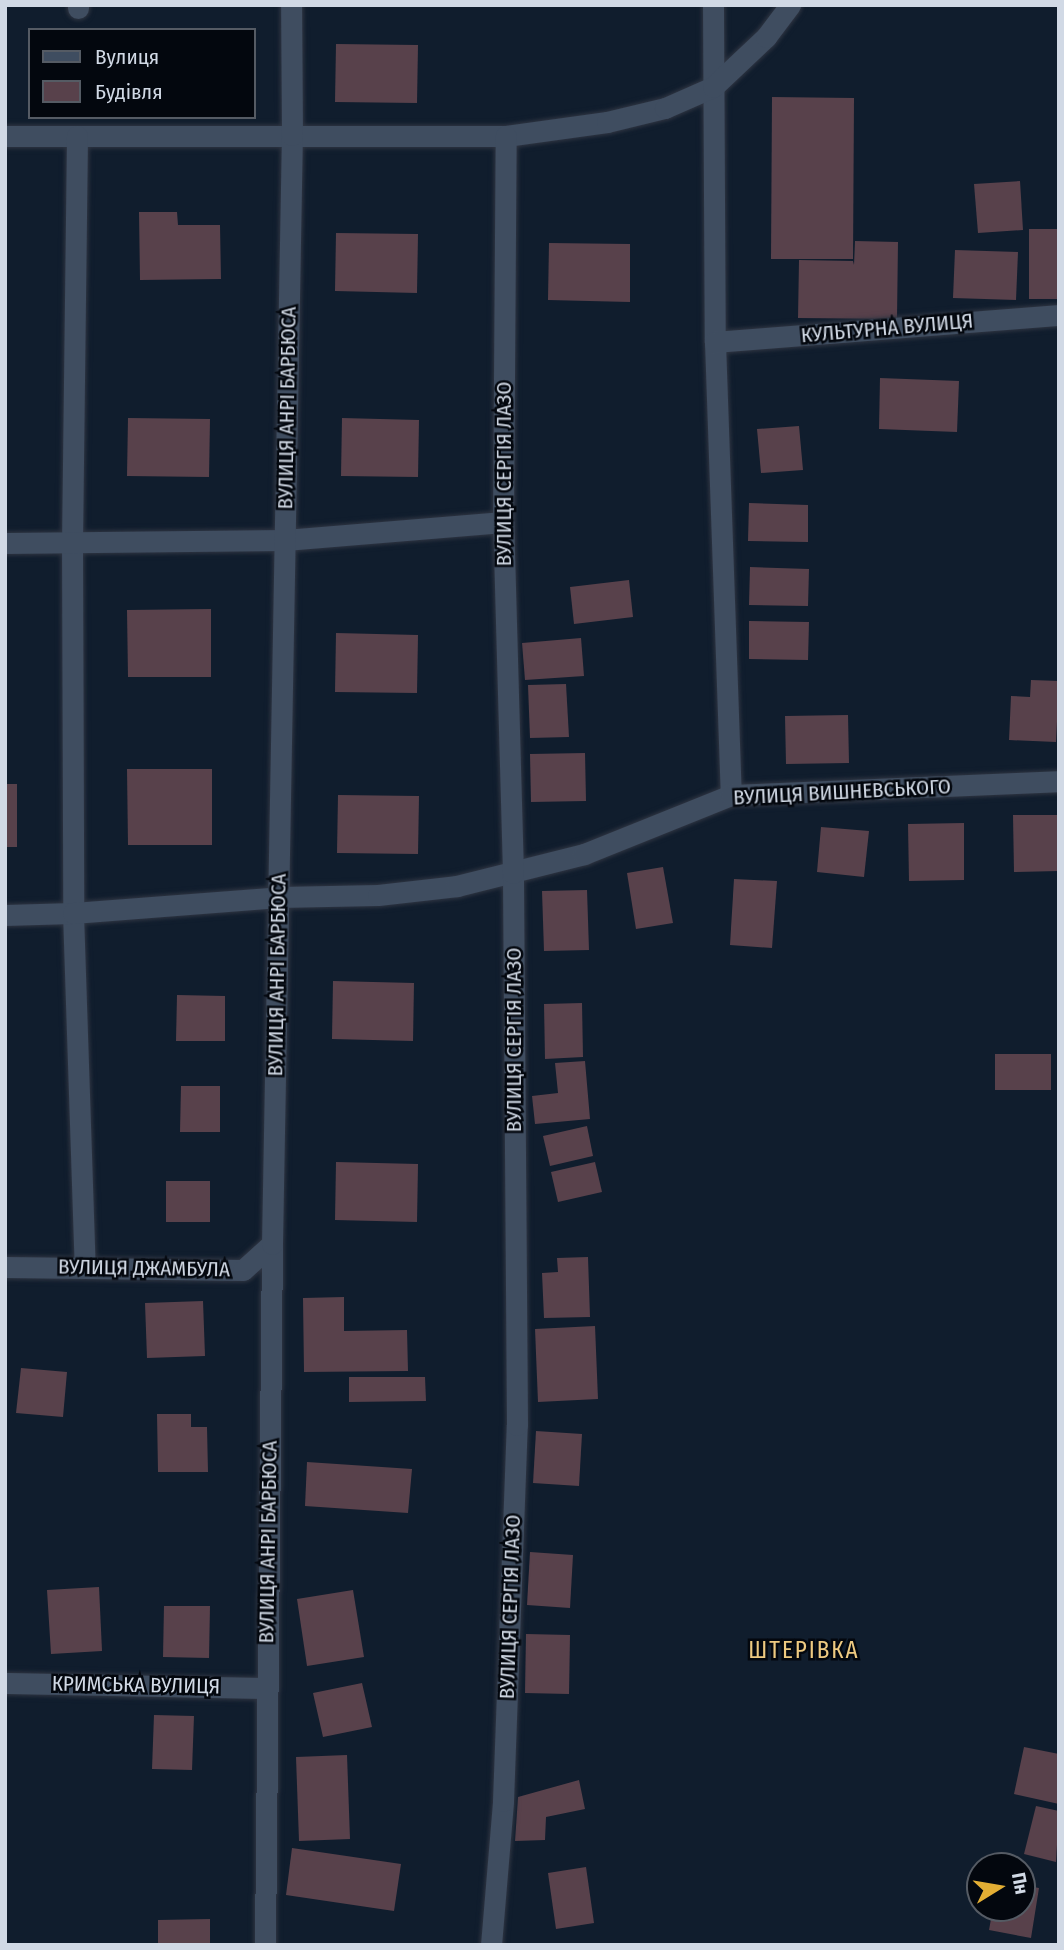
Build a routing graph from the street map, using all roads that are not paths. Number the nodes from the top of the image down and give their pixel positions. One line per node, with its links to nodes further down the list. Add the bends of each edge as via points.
1 (291, 5): 5 (street, ВУЛИЦЯ АНРІ БАРБЮСА)
2 (713, 5): 4 (street)
3 (790, 5): 4 (street, via 766,37)
4 (713, 87): 8 (street, via 665,108 607,122); 10 (street)
5 (292, 135): 7 (street); 8 (street); 12 (street, ВУЛИЦЯ АНРІ БАРБЮСА)
6 (5, 136): 7 (street)
7 (77, 136): 13 (street)
8 (506, 136): 11 (street, ВУЛИЦЯ СЕРГІЯ ЛАЗО)
9 (1059, 315): 10 (street, КУЛЬТУРНА ВУЛИЦЯ)
10 (715, 342): 16 (street)
11 (503, 522): 12 (street); 17 (street, ВУЛИЦЯ СЕРГІЯ ЛАЗО)
12 (285, 540): 13 (street); 18 (street, ВУЛИЦЯ АНРІ БАРБЮСА)
13 (72, 542): 14 (street); 19 (street)
14 (5, 543)
15 (1059, 781): 16 (street, ВУЛИЦЯ ВИШНЕВСЬКОГО)
16 (731, 795): 17 (street, ВУЛИЦЯ ВИШНЕВСЬКОГО, via 584,854)
17 (513, 873): 18 (street, ВУЛИЦЯ ВИШНЕВСЬКОГО, via 457,887 378,895); 27 (street, ВУЛИЦЯ СЕРГІЯ ЛАЗО, via 517,1425 503,1801)
18 (279, 897): 19 (street, ВУЛИЦЯ ВИШНЕВСЬКОГО); 21 (street, ВУЛИЦЯ АНРІ БАРБЮСА)
19 (73, 914): 20 (street, ВУЛИЦЯ ВИШНЕВСЬКОГО); 23 (street)
20 (5, 915)
21 (272, 1244): 23 (street, ВУЛИЦЯ ДЖАМБУЛА, via 243,1270); 25 (street, ВУЛИЦЯ АНРІ БАРБЮСА)
22 (5, 1266): 23 (street, ВУЛИЦЯ ДЖАМБУЛА)
23 (85, 1266)
24 (5, 1683): 25 (street, КРИМСЬКА ВУЛИЦЯ)
25 (266, 1688): 26 (street, ВУЛИЦЯ АНРІ БАРБЮСА)
26 (265, 1945)
27 (491, 1945)

